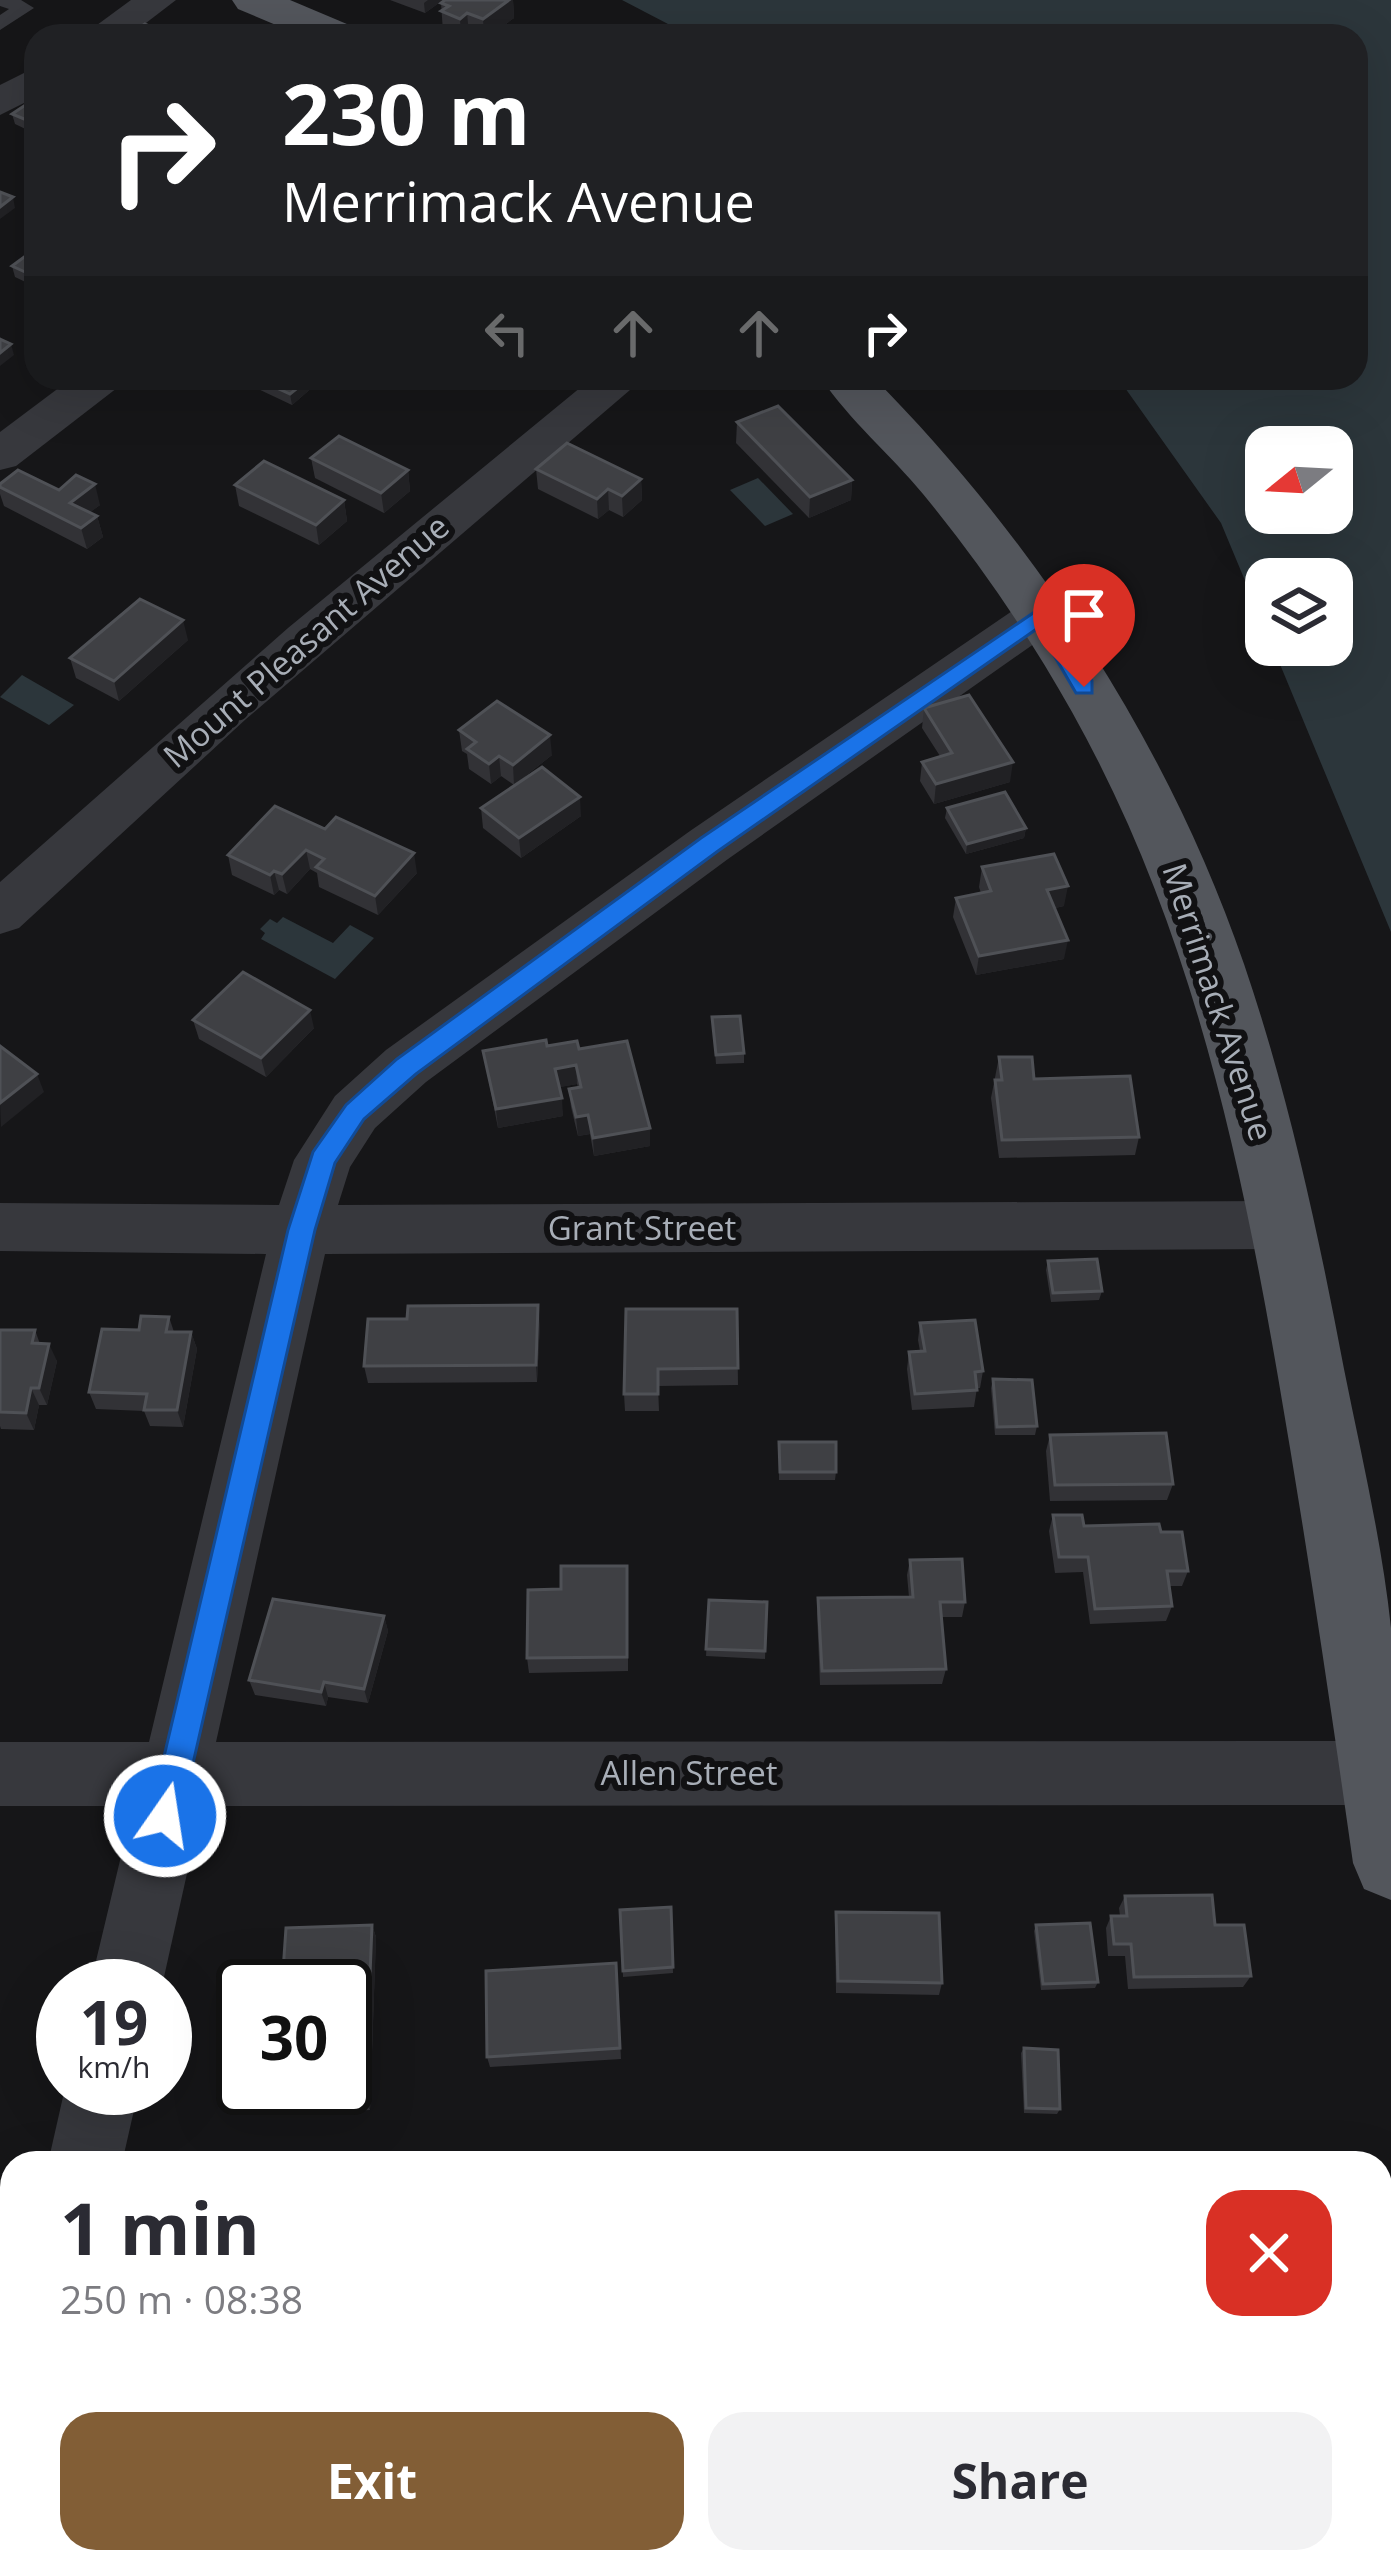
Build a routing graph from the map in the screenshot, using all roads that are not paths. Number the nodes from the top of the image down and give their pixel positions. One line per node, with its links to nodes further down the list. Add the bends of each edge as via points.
1 (3, 0): 4 (lane, via 24,8)
2 (157, 0): 5 (street)
3 (254, 0): 6 (main road)
4 (0, 24)
5 (120, 24)
6 (311, 24)
7 (84, 390): 10 (street)
8 (606, 390): 12 (street, Mount Pleasant Avenue, via 458,509)
9 (857, 390): 11 (main road, Merrimack Avenue, via 966,512)
10 (0, 455)
11 (1042, 615): 13 (main road, Merrimack Avenue, via 1166,841 1251,1083); 15 (street, via 406,1066 355,1112 323,1160)
12 (0, 914)
13 (1284, 1225): 15 (street, Grant Street); 16 (main road, Merrimack Avenue)
14 (0, 1227): 15 (street, Grant Street)
15 (301, 1230): 18 (street)
16 (1377, 1773): 18 (street, Allen Street); 19 (main road, Merrimack Avenue)
17 (0, 1774): 18 (street, Allen Street)
18 (175, 1774): 20 (street)
19 (1391, 1863)
20 (132, 1959)
21 (96, 2115): 22 (street)
22 (88, 2151)

